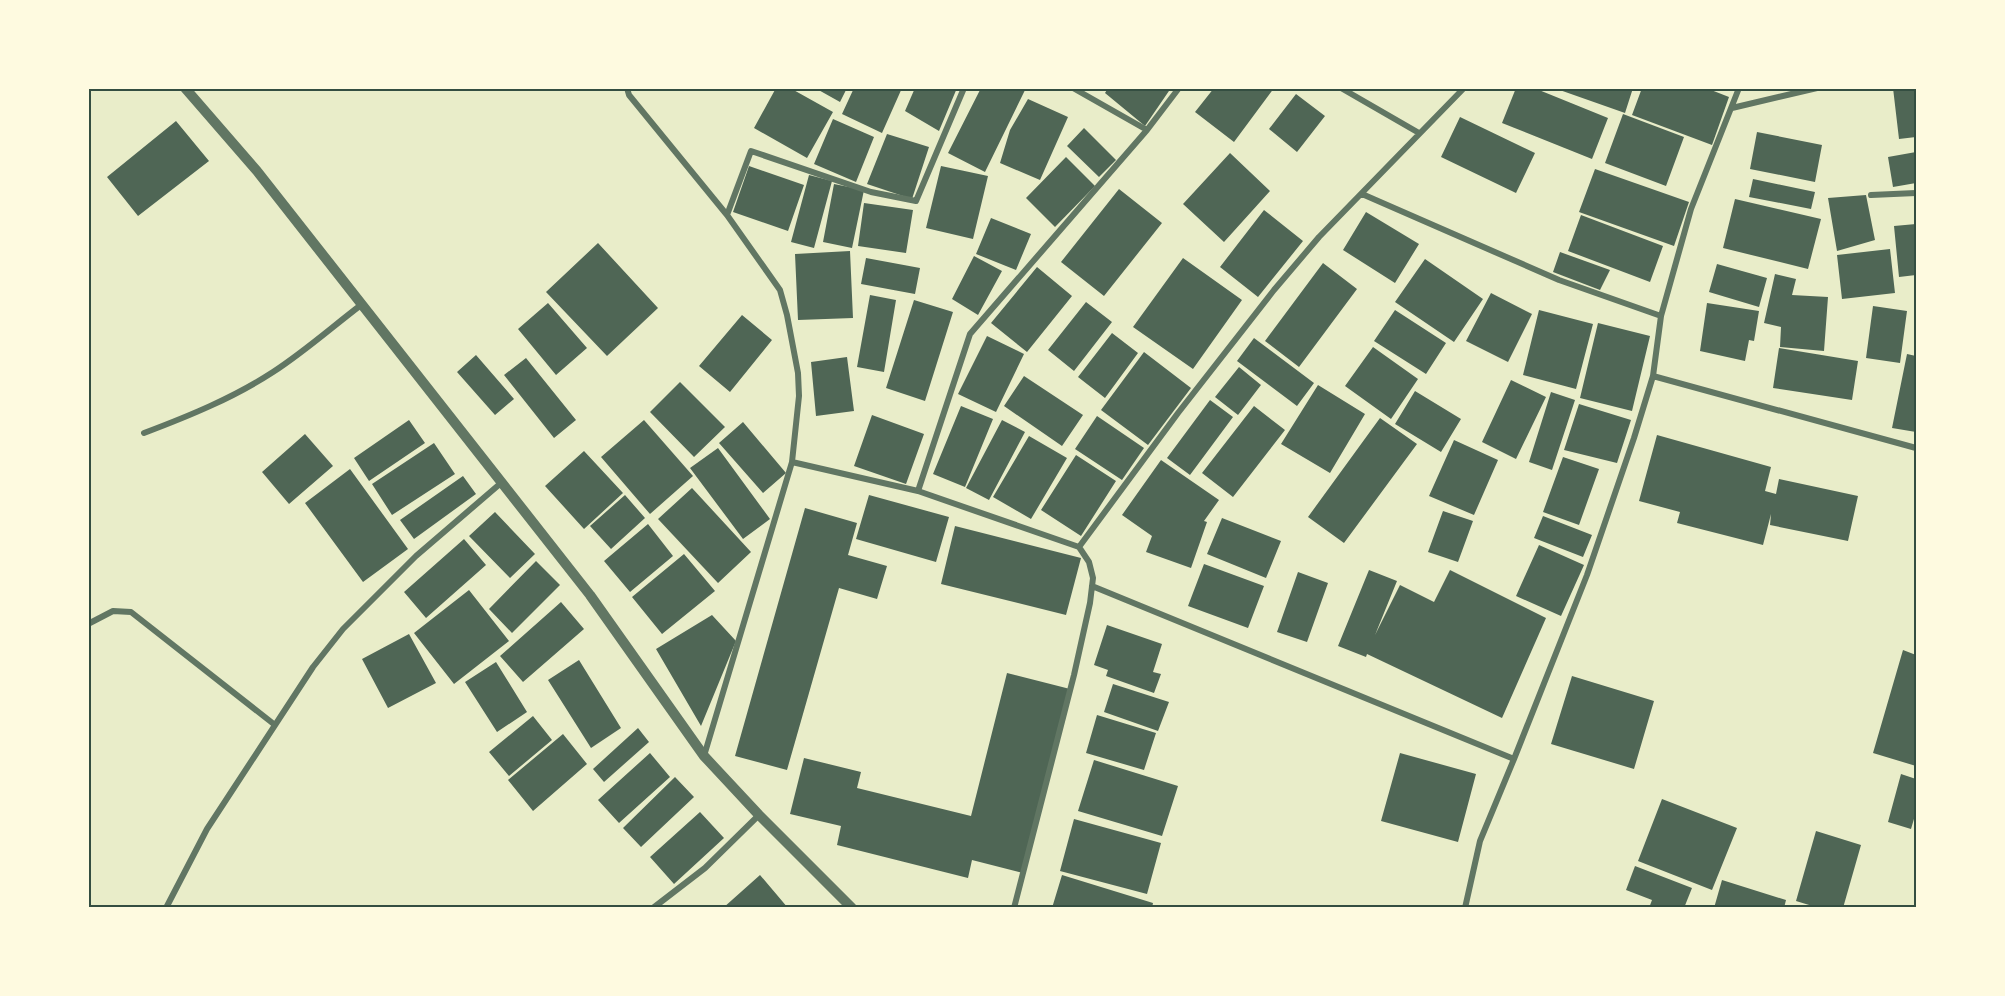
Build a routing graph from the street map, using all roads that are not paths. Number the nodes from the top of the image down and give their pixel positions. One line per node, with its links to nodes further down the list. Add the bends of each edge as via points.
1 (185, 88): 17 (street, via 257,171)
2 (627, 88): 16 (street)
3 (964, 88): 16 (street, via 916,201 872,192 751,151)
4 (1073, 88): 11 (street)
5 (1179, 88): 11 (street)
6 (1341, 88): 12 (street)
7 (1464, 88): 12 (street)
8 (1739, 88): 10 (street)
9 (1817, 88): 10 (street)
10 (1732, 108): 18 (street, via 1691,209)
11 (1147, 130): 24 (street, via 970,334)
12 (1419, 133): 14 (street)
13 (1917, 193): 15 (street)
14 (1362, 194): 18 (street, via 1559,280); 25 (street, via 1274,290)
15 (1871, 195)
16 (727, 215): 22 (street, via 780,290 787,315 800,396)
17 (361, 305): 20 (street, via 254,384 189,417); 23 (street)
18 (1661, 316): 19 (street)
19 (1653, 376): 21 (street); 30 (street, via 1587,575)
20 (144, 433)
21 (1917, 448)
22 (792, 462): 24 (street); 29 (street)
23 (501, 483): 28 (street, via 416,556 343,629); 29 (street, via 590,595)
24 (918, 491): 25 (street)
25 (1079, 547): 26 (street, via 1089,562)
26 (1092, 586): 30 (street); 35 (street, via 1074,675)
27 (88, 624): 28 (street, via 113,611 131,612)
28 (275, 725): 32 (street, via 207,829)
29 (704, 756): 31 (street)
30 (1514, 759): 36 (street, via 1480,841)
31 (759, 815): 33 (street, via 705,868); 34 (street)
32 (166, 908)
33 (653, 908)
34 (852, 908)
35 (1014, 908)
36 (1465, 908)

